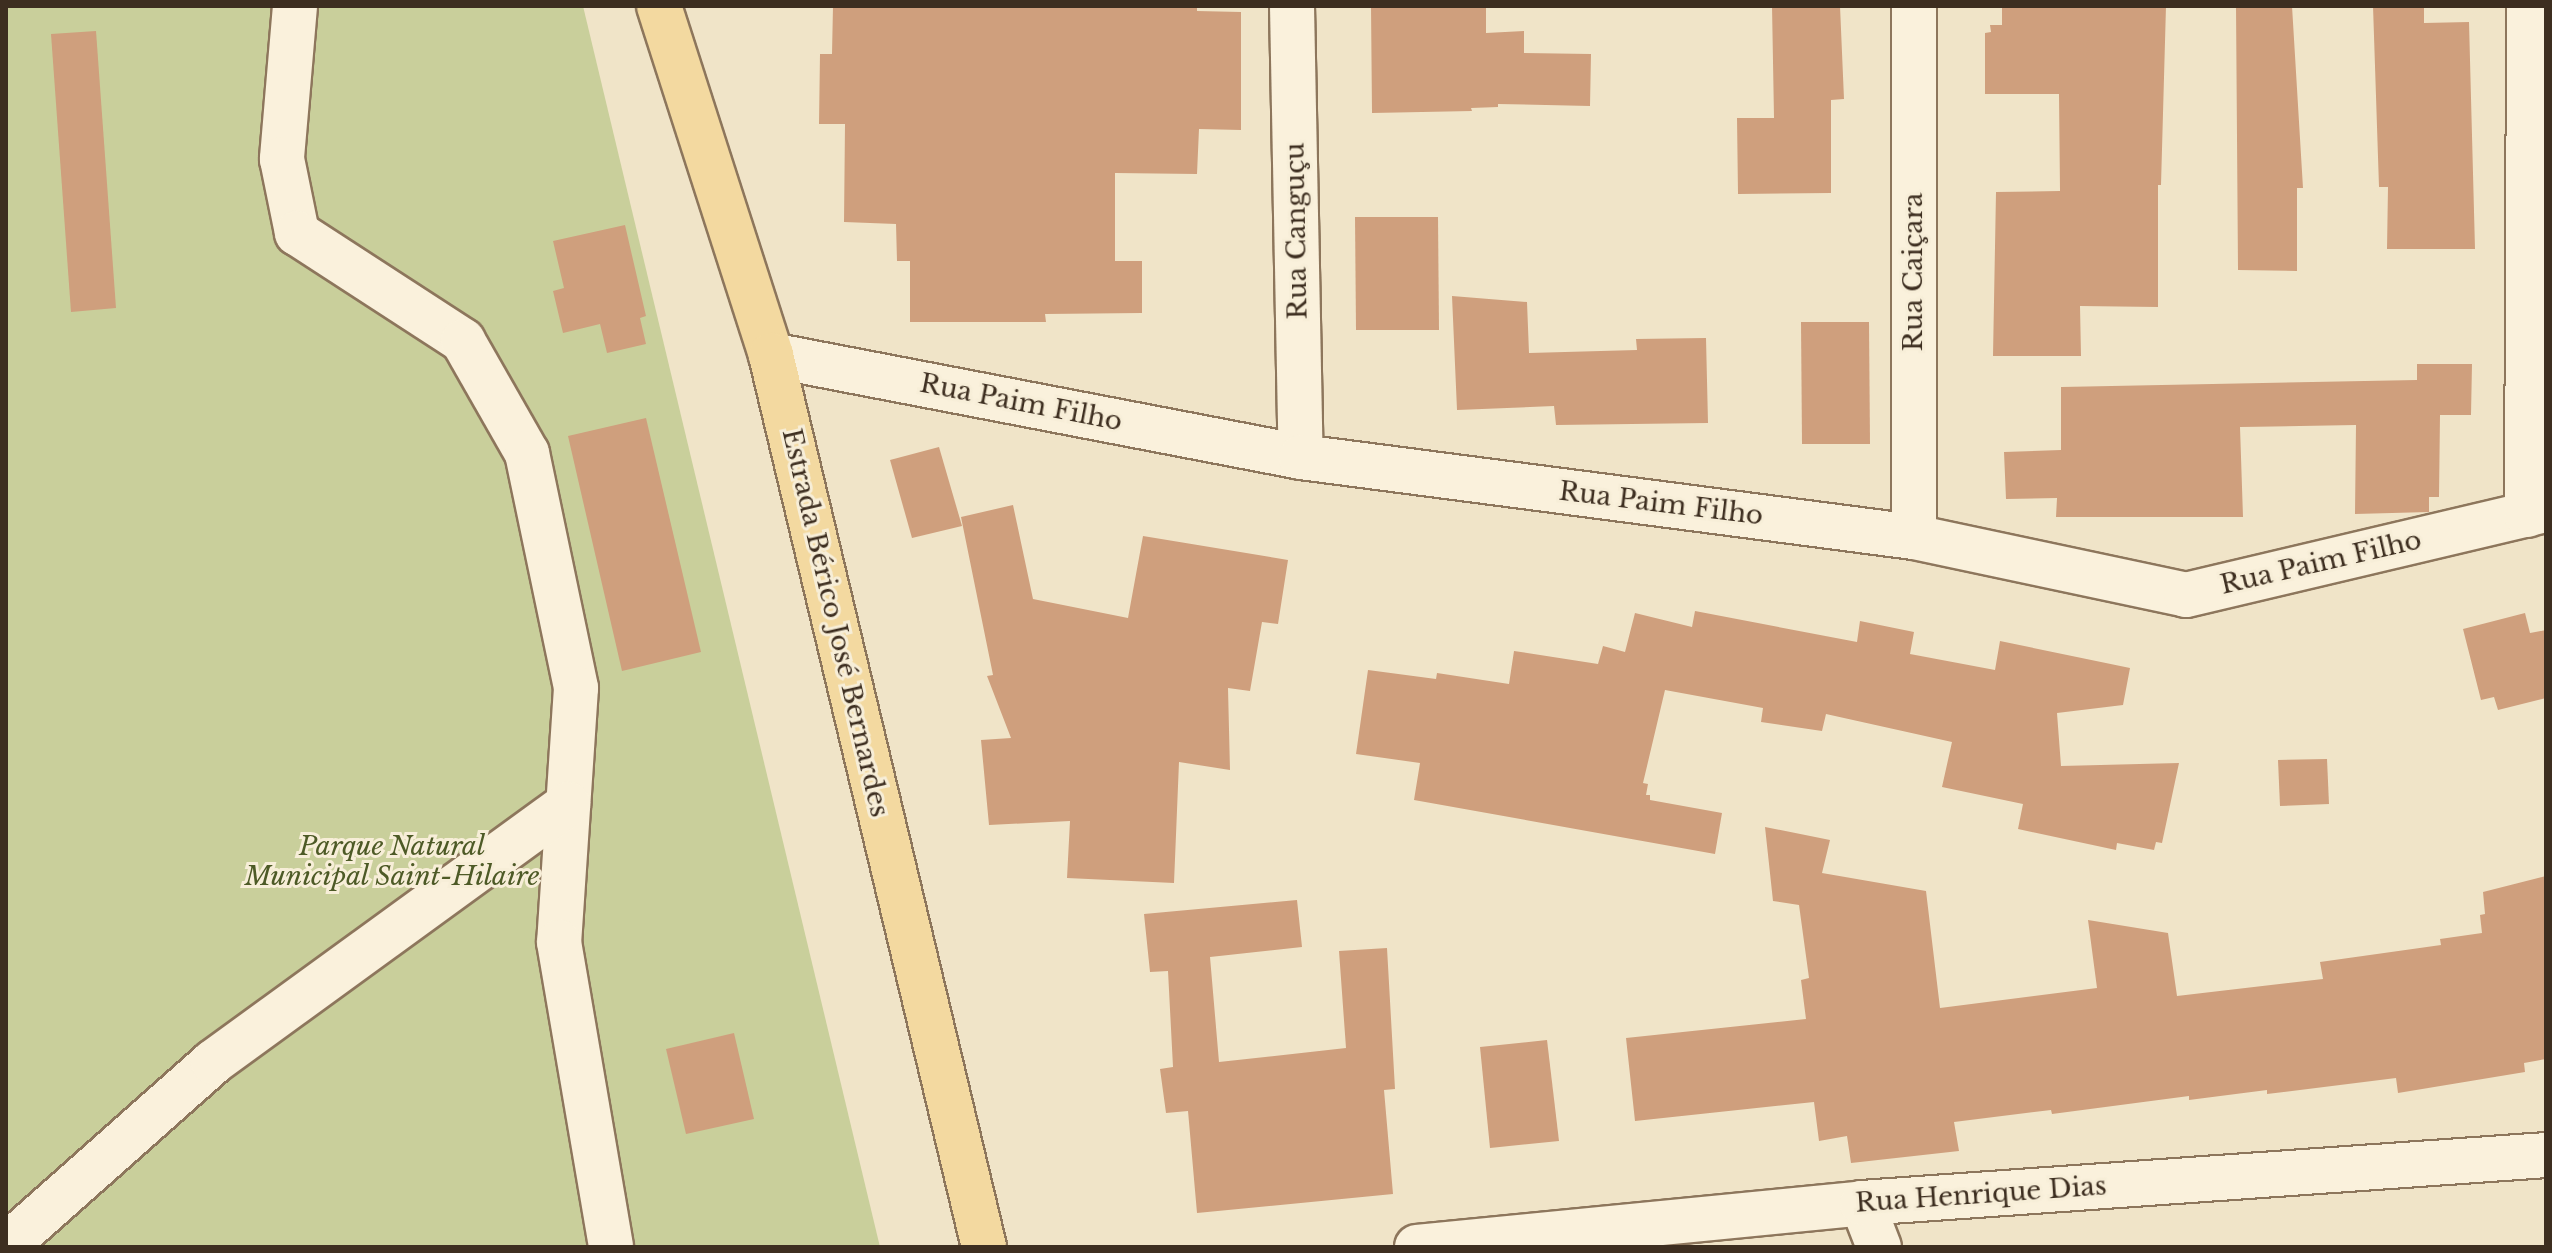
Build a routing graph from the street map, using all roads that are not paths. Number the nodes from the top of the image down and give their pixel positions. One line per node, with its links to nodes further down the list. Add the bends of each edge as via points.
1 (295, 6): 10 (street, via 282,159 297,233 463,341 527,453 576,688)
2 (659, 6): 6 (main road, Estrada Bérico José Bernardes)
3 (1292, 6): 7 (street, Rua Canguçu)
4 (1914, 6): 9 (street, Rua Caiçara)
5 (2529, 6): 8 (street)
6 (771, 355): 7 (street, Rua Paim Filho); 15 (main road, Estrada Bérico José Bernardes)
7 (1301, 457): 9 (street, Rua Paim Filho)
8 (2537, 512): 9 (street, Rua Paim Filho, via 2186,595)
9 (1914, 537)
10 (568, 804): 13 (street, via 213,1062); 14 (street, via 559,942)
11 (2546, 1155): 12 (street, Rua Henrique Dias)
12 (1862, 1203): 16 (street, Rua Henrique Dias); 17 (street)
13 (6, 1246)
14 (611, 1247)
15 (984, 1247)
16 (1417, 1247)
17 (1879, 1247)

